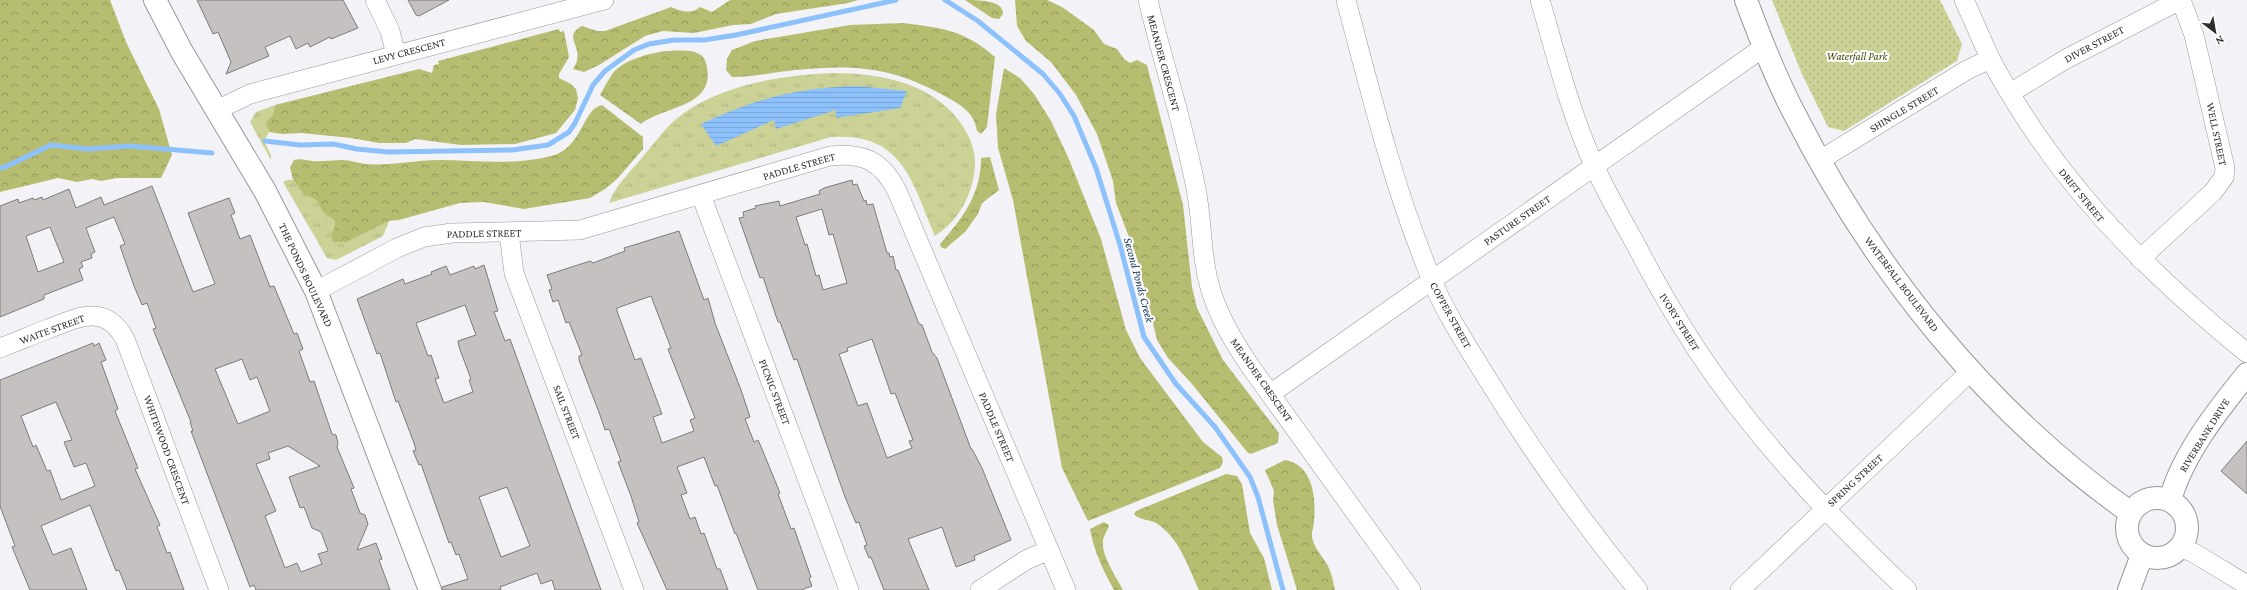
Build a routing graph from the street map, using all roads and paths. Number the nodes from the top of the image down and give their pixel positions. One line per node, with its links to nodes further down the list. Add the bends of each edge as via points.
1 (155, 0): 15 (street, THE PONDS BOULEVARD)
2 (375, 0): 12 (street, via 390,31)
3 (604, 0): 10 (street, LEVY CRESCENT)
4 (1148, 0): 28 (street, MEANDER CRESCENT, via 1196,189 1205,265 1212,294 1235,344)
5 (1346, 0): 21 (street, COPPER STREET, via 1403,203)
6 (1540, 0): 17 (street, IVORY STREET, via 1574,114)
7 (1746, 0): 11 (street, WATERFALL BOULEVARD)
8 (1964, 0): 13 (street, DRIFT STREET)
9 (2181, 0): 14 (street, DIVER STREET, via 2066,59); 20 (street, WELL STREET, via 2194,35 2225,168 2224,177 2216,189)
10 (584, 3): 12 (street, LEVY CRESCENT)
11 (1764, 48): 16 (street, WATERFALL BOULEVARD, via 1793,111); 17 (street, PASTURE STREET)
12 (396, 55): 15 (street, LEVY CRESCENT, via 250,94)
13 (1990, 59): 14 (street, DRIFT STREET); 16 (street, SHINGLE STREET, via 1967,70)
14 (2010, 93): 20 (street, DRIFT STREET, via 2038,137 2080,194)
15 (217, 110): 22 (street, THE PONDS BOULEVARD, via 284,225)
16 (1820, 160): 26 (street, WATERFALL BOULEVARD, via 1849,212 1886,266)
17 (1594, 165): 21 (street, PASTURE STREET); 30 (street, IVORY STREET, via 1653,278 1697,350 1756,430)
18 (701, 195): 19 (street, PADDLE STREET, via 580,230); 33 (street, PADDLE STREET, via 830,156 854,155 885,171 900,198); 39 (street, PICNIC STREET)
19 (509, 233): 22 (street, PADDLE STREET, via 452,233 424,237 397,248); 38 (street, SAIL STREET, via 514,273)
20 (2140, 259): 25 (street, DRIFT STREET, via 2186,304)
21 (1432, 280): 28 (street, PASTURE STREET); 43 (street, COPPER STREET, via 1471,352 1539,460 1596,540)
22 (316, 291): 37 (street, THE PONDS BOULEVARD)
23 (104, 318): 24 (street, WAITE STREET, via 86,315); 36 (street, WHITEWOOD CRESCENT, via 120,330 125,339)
24 (0, 348)
25 (2247, 353)
26 (1970, 372): 30 (street, SPRING STREET); 31 (street, WATERFALL BOULEVARD, via 2044,444 2076,472)
27 (2247, 374): 29 (street, RIVERBANK DRIVE, via 2198,442 2178,476)
28 (1270, 394): 42 (street, MEANDER CRESCENT)
29 (2170, 500): 31 (street, via 2161,497 2150,498 2141,502); 32 (street, via 2182,512 2185,520 2185,538)
30 (1824, 509): 44 (street, SPRING STREET); 45 (street, IVORY STREET)
31 (2131, 513): 34 (street, via 2128,529 2130,539)
32 (2179, 547): 34 (street, via 2161,558); 35 (street, via 2194,553)
33 (1049, 550): 40 (street, via 1026,560); 41 (street, PADDLE STREET)
34 (2142, 555): 46 (street)
35 (2247, 585)
36 (219, 590)
37 (430, 590)
38 (634, 590)
39 (849, 590)
40 (980, 590)
41 (1066, 590)
42 (1411, 590)
43 (1638, 590)
44 (1740, 590)
45 (1907, 590)
46 (2129, 590)

